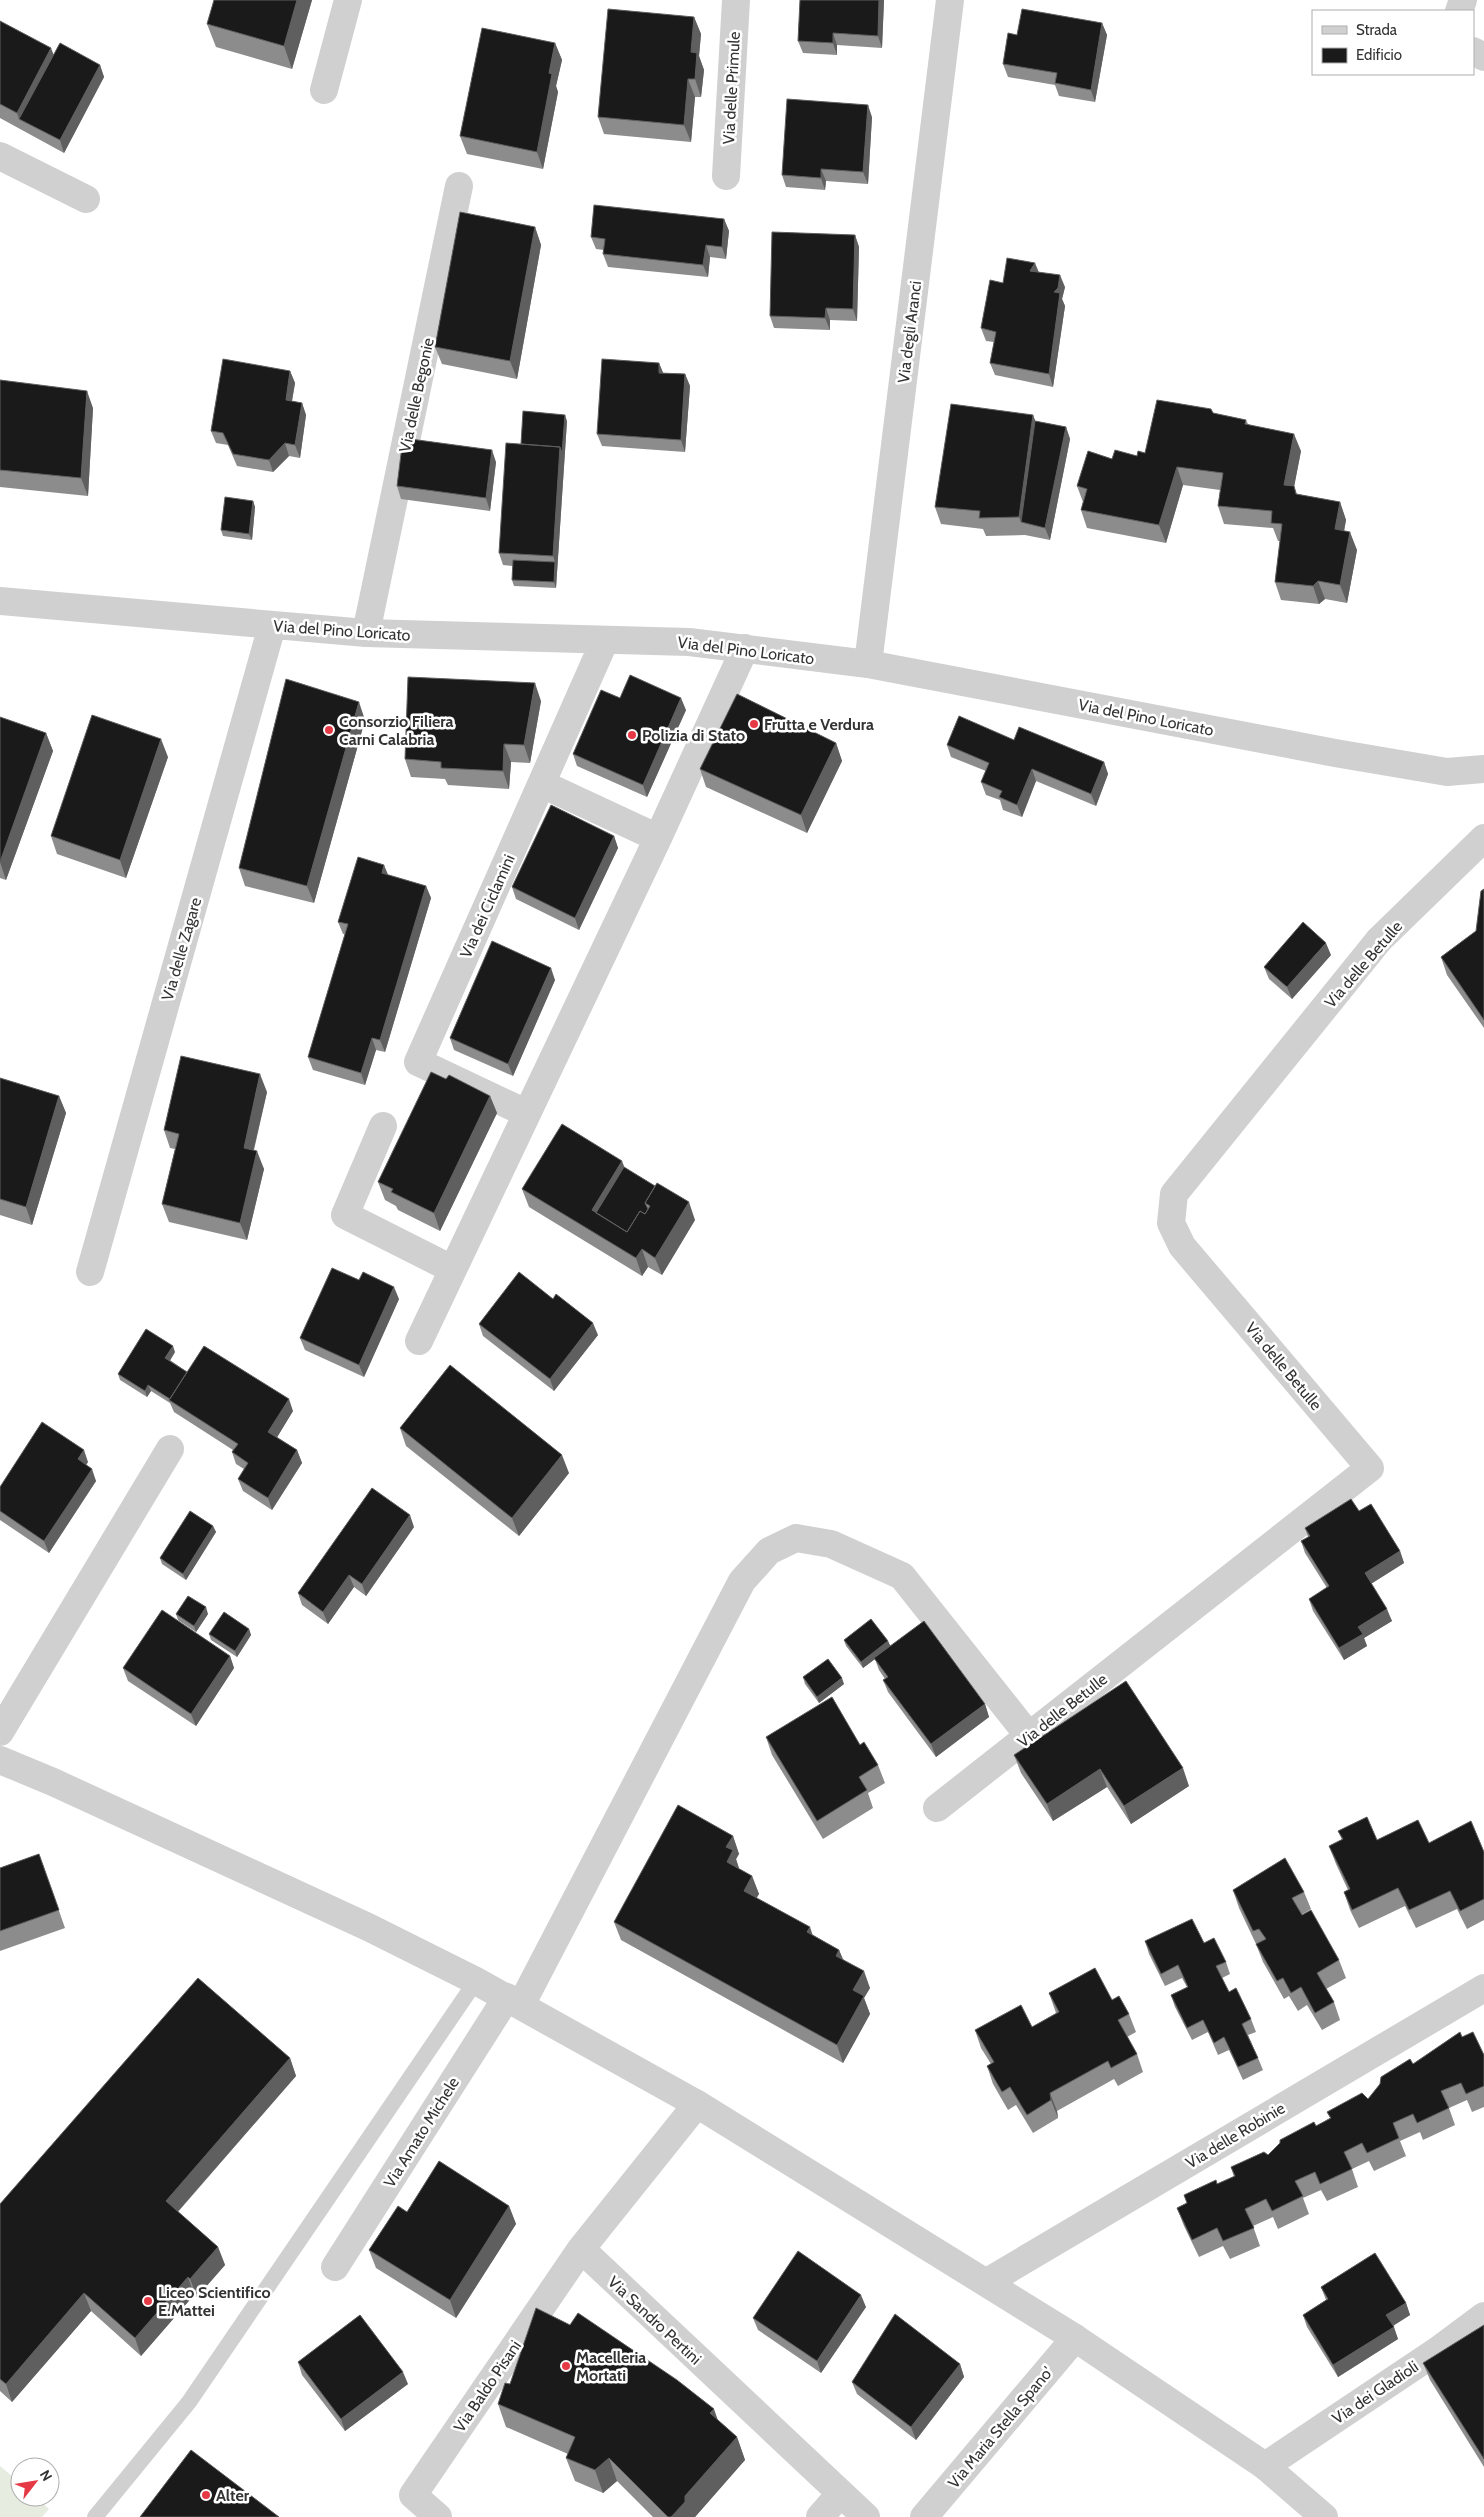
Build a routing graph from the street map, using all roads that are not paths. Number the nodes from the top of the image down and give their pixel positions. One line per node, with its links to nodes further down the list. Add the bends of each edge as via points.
1 (348, 0): 4 (street)
2 (736, 0): 6 (street, Via delle Primule)
3 (950, 0): 14 (street, Via degli Aranci)
4 (324, 90)
5 (0, 156): 8 (street)
6 (726, 176)
7 (460, 186): 11 (street, Via delle Begonie)
8 (86, 199)
9 (0, 601): 10 (street, Via del Pino Loricato)
10 (272, 626): 11 (street, Via del Pino Loricato); 22 (street, Via delle Zagare)
11 (366, 633): 12 (street, Via del Pino Loricato)
12 (605, 640): 13 (street, Via del Pino Loricato, via 689,642); 16 (street, Via dei Ciclamini)
13 (745, 648): 14 (street, Via del Pino Loricato); 17 (street)
14 (868, 664): 15 (street, Via del Pino Loricato, via 1400,764 1447,772)
15 (1484, 769)
16 (542, 784): 17 (street); 19 (street, Via dei Ciclamini, via 418,1062)
17 (658, 838): 19 (street)
18 (1484, 838): 26 (street, Via delle Betulle, via 1379,940 1174,1194 1171,1223 1182,1246 1370,1468)
19 (526, 1114): 21 (street)
20 (383, 1126): 21 (street, via 345,1214)
21 (452, 1269): 23 (street)
22 (90, 1272)
23 (419, 1341)
24 (170, 1449): 25 (street)
25 (0, 1732)
26 (1029, 1736): 28 (street, Via delle Betulle); 31 (street, Via Amato Michele, via 902,1576 831,1544 796,1538 769,1551 742,1581)
27 (0, 1760): 29 (street, via 368,1927)
28 (937, 1808)
29 (476, 1981): 31 (street); 40 (lane, via 189,2402)
30 (1484, 1988): 35 (street, Via delle Robinie)
31 (514, 2001): 32 (street); 34 (street, Via Amato Michele)
32 (697, 2104): 33 (street); 35 (street)
33 (581, 2249): 39 (street, Via Sandro Pertini); 41 (street, Via Baldo Pisani, via 413,2495)
34 (335, 2267)
35 (987, 2282): 37 (street)
36 (1484, 2316): 38 (street, Via dei Gladioli)
37 (1075, 2338): 38 (street); 44 (street, Via Maria Stella Spano')
38 (1265, 2466): 45 (street)
39 (840, 2494): 42 (street); 43 (street, Via Sandro Pertini)
40 (95, 2517)
41 (438, 2517)
42 (820, 2517)
43 (866, 2517)
44 (924, 2517)
45 (1324, 2517)

